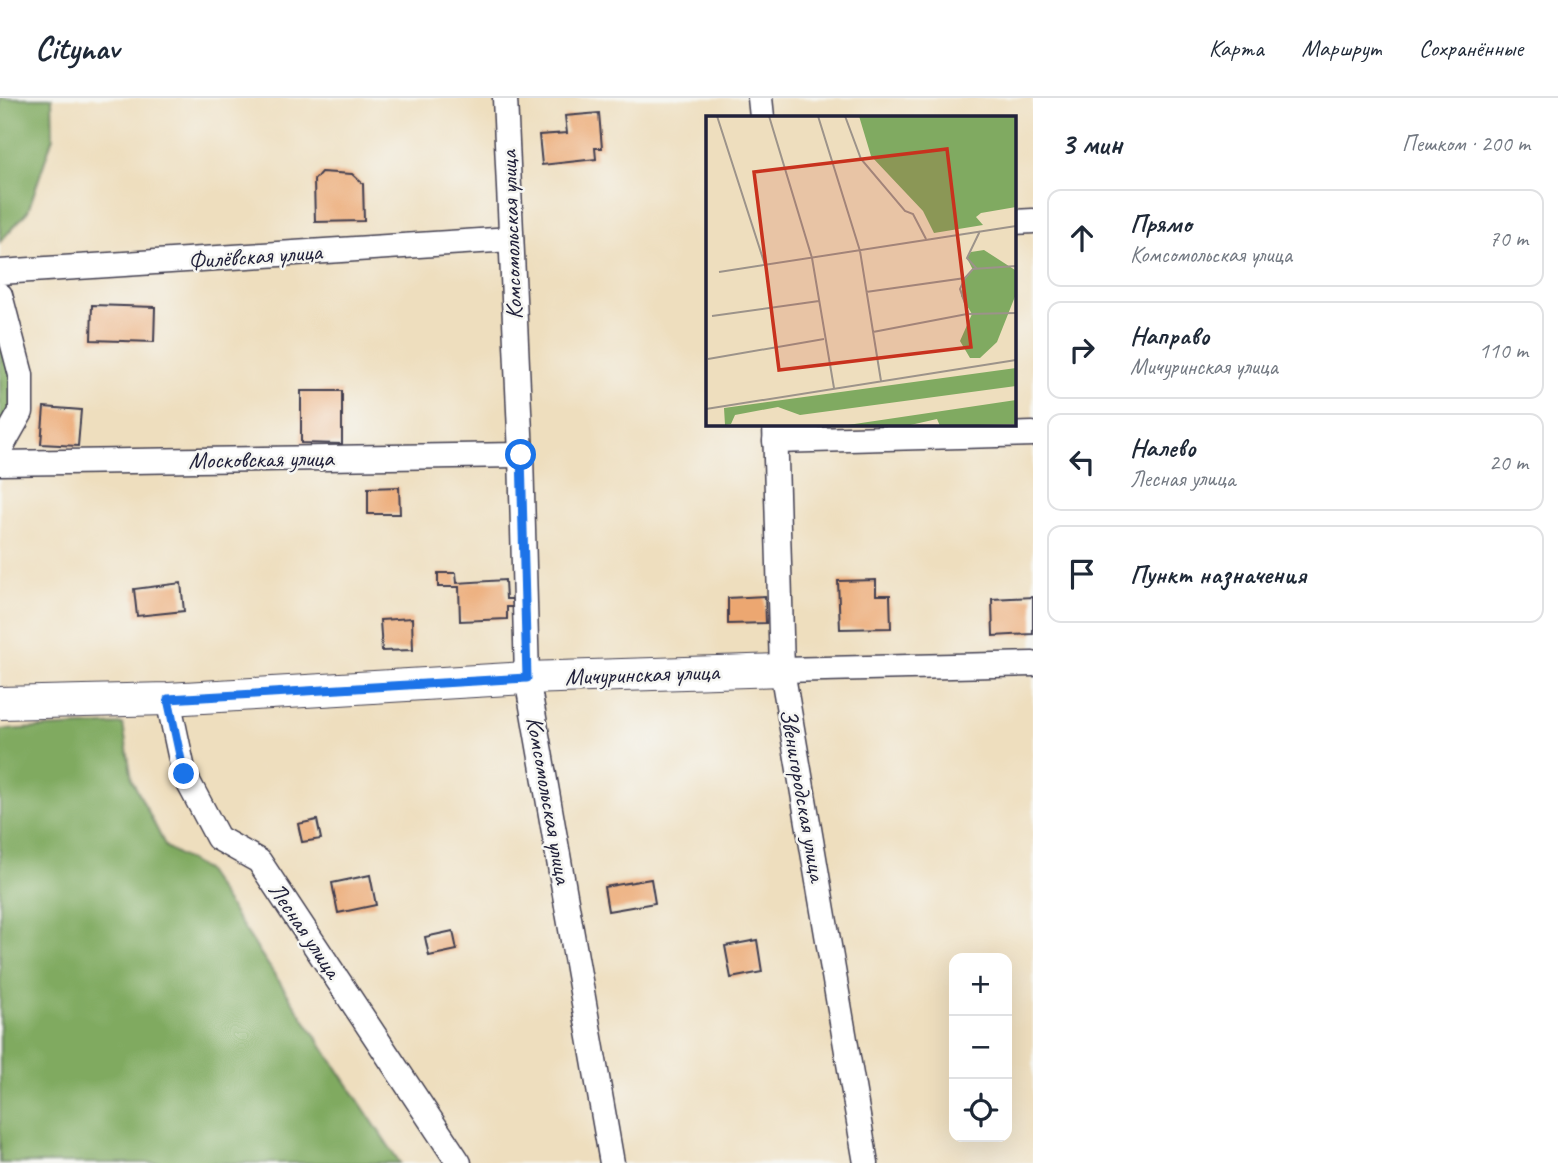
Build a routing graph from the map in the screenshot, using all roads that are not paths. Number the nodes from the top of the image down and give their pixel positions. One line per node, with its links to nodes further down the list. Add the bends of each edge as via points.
1 (505, 98): 4 (street, Комсомольская улица)
2 (760, 98): 3 (street)
3 (762, 116)
4 (511, 239): 5 (street, Филёвская улица); 10 (street, Комсомольская улица)
5 (0, 272)
6 (0, 295): 9 (street, via 22,374 21,412)
7 (775, 432): 8 (street); 13 (street, Звенигородская улица)
8 (1033, 434)
9 (0, 449)
10 (521, 455): 11 (street, Московская улица); 14 (street, Комсомольская улица)
11 (0, 463)
12 (1033, 664): 13 (street, Мичуринская улица)
13 (782, 670): 14 (street, Мичуринская улица); 19 (street, Звенигородская улица)
14 (527, 678): 15 (street, Мичуринская улица); 18 (street, Комсомольская улица)
15 (168, 699): 16 (street, Мичуринская улица); 17 (street, Лесная улица, via 184,774 218,838 259,861)
16 (0, 703)
17 (459, 1163)
18 (612, 1163)
19 (866, 1163)

